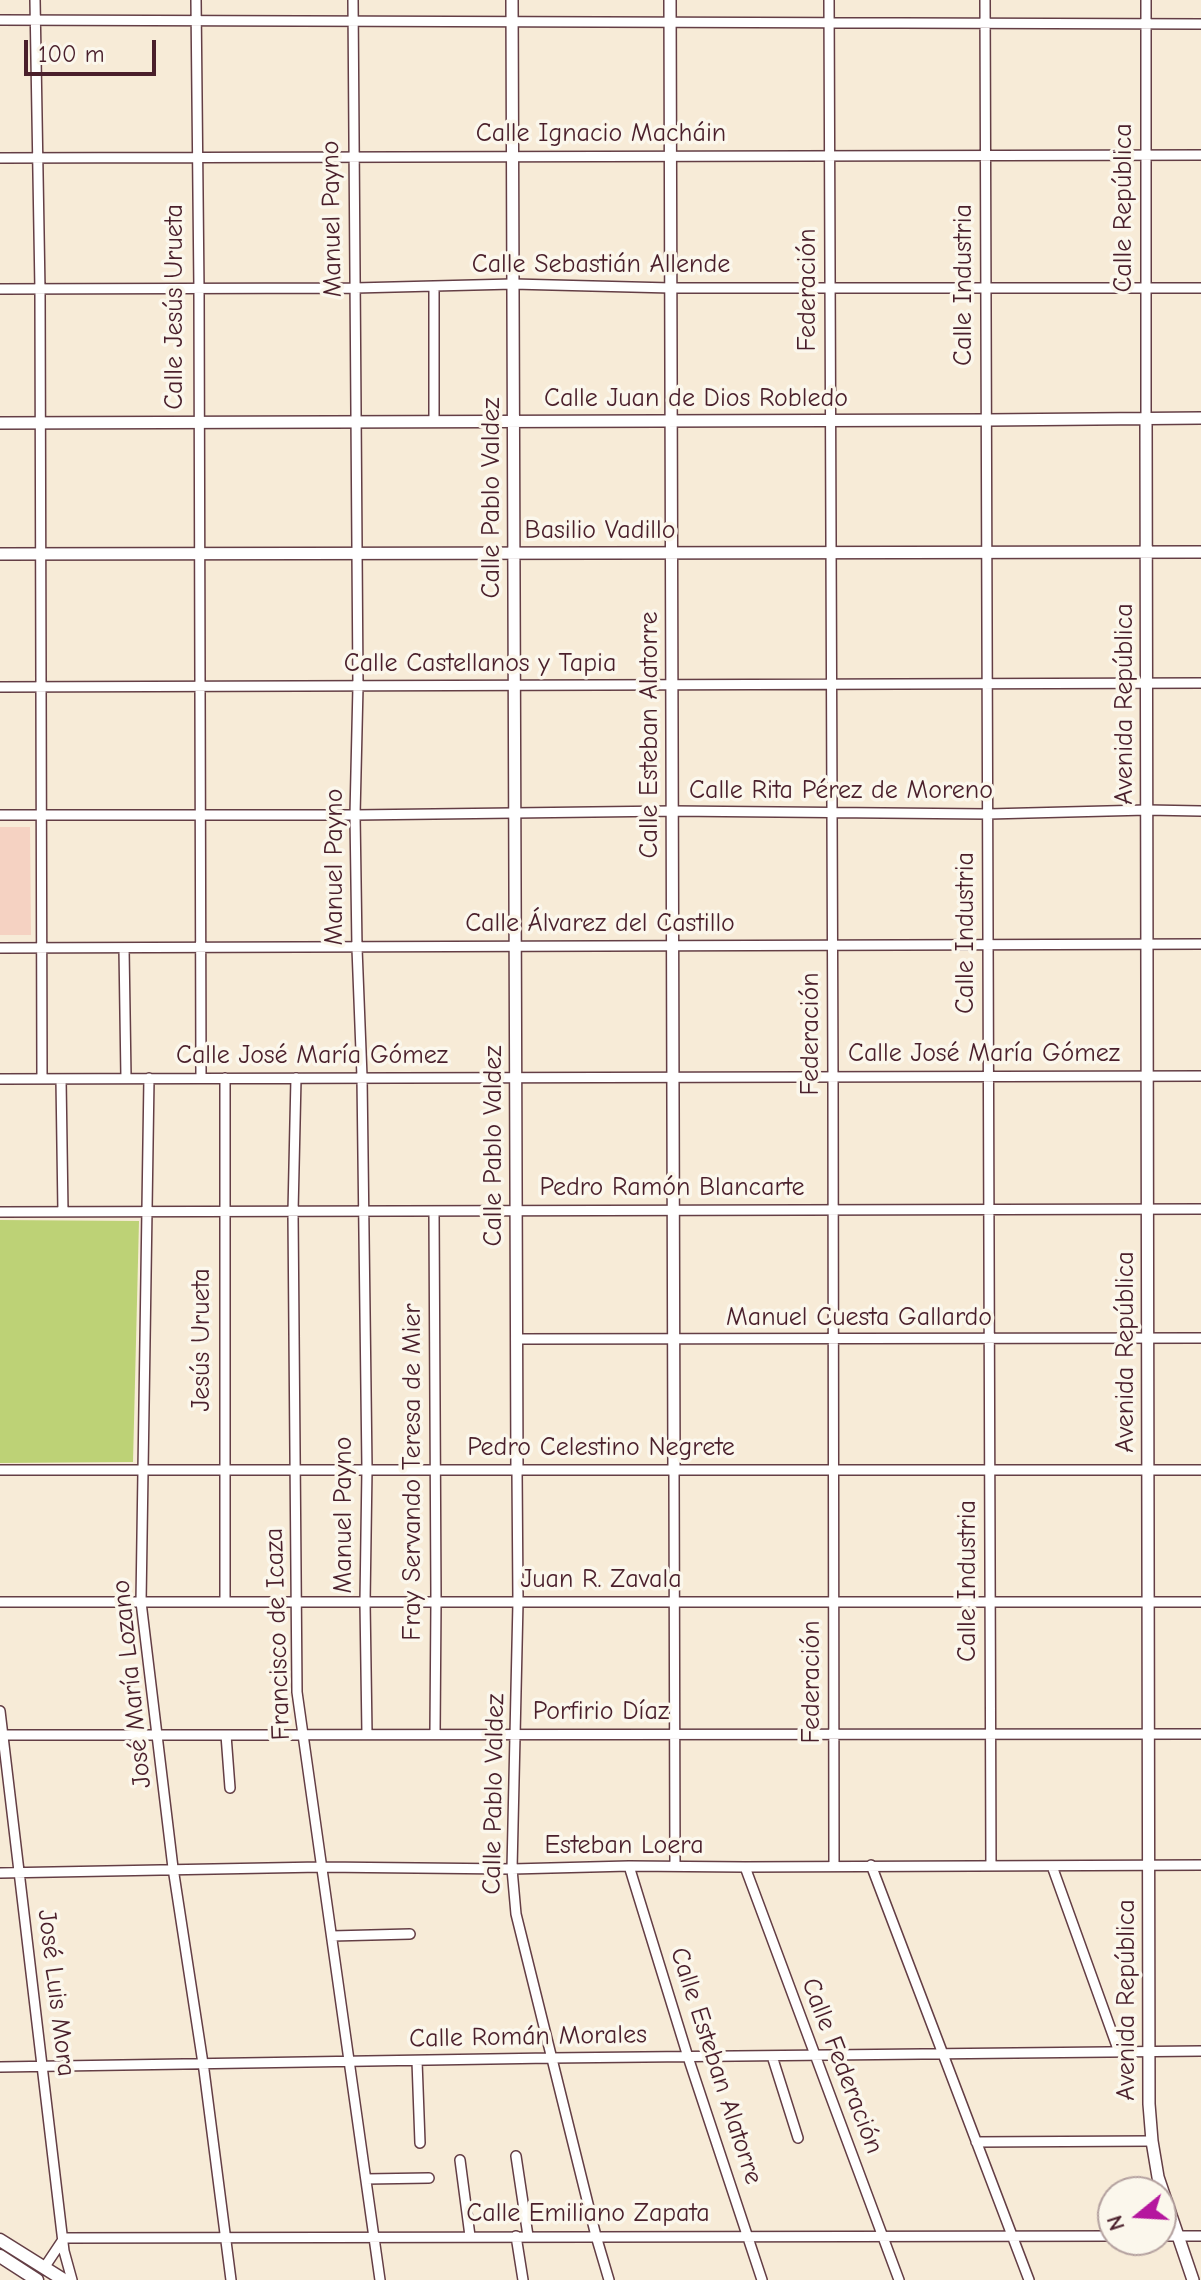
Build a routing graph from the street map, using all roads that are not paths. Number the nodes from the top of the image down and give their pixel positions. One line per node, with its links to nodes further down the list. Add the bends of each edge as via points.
1 (35, 0): 10 (street)
2 (196, 0): 11 (street, Calle Jesús Urueta)
3 (353, 0): 12 (street, Manuel Payno)
4 (512, 0): 13 (street, Calle Pablo Valdez)
5 (670, 0): 14 (street, Calle Esteban Alatorre)
6 (829, 0): 15 (street)
7 (985, 0): 16 (street, Calle Industria)
8 (1146, 0): 17 (street, Calle República)
9 (0, 20): 10 (street)
10 (36, 20): 11 (street); 27 (street)
11 (196, 22): 12 (street); 28 (street, Calle Jesús Urueta)
12 (353, 22): 13 (street); 24 (street, Manuel Payno)
13 (512, 22): 14 (street); 19 (street, Calle Pablo Valdez)
14 (670, 23): 15 (street); 22 (street, Calle Esteban Alatorre)
15 (829, 24): 16 (street); 25 (street)
16 (984, 24): 17 (street); 23 (street, Calle Industria)
17 (1146, 24): 18 (street); 20 (street, Calle República)
18 (1201, 24)
19 (512, 155): 22 (street, Calle Ignacio Macháin); 24 (street, Calle Ignacio Macháin); 29 (street, Calle Pablo Valdez)
20 (1146, 155): 21 (street, Calle Ignacio Macháin); 23 (street, Calle Ignacio Macháin); 35 (street, Calle República)
21 (1201, 155)
22 (671, 156): 25 (street, Calle Ignacio Macháin); 32 (street, Calle Esteban Alatorre)
23 (986, 156): 25 (street, Calle Ignacio Macháin); 34 (street, Calle Industria)
24 (353, 157): 28 (street, Calle Ignacio Macháin); 31 (street, Manuel Payno)
25 (829, 157): 33 (street, Federación)
26 (0, 158): 27 (street, Calle Ignacio Macháin)
27 (39, 158): 28 (street, Calle Ignacio Macháin); 38 (street)
28 (196, 158): 39 (street, Calle Jesús Urueta)
29 (513, 284): 30 (street, Calle Sebastián Allende); 32 (street, Calle Sebastián Allende); 47 (street, Calle Pablo Valdez)
30 (434, 286): 31 (street, Calle Sebastián Allende); 46 (street)
31 (355, 288): 39 (street, Calle Sebastián Allende); 45 (street, Manuel Payno)
32 (671, 288): 33 (street, Calle Sebastián Allende); 44 (street, Calle Esteban Alatorre)
33 (831, 288): 34 (street, Calle Sebastián Allende); 42 (street, Federación)
34 (986, 288): 35 (street, Calle Sebastián Allende); 43 (street, Calle Industria)
35 (1146, 288): 36 (street, Calle Sebastián Allende); 40 (street, Calle República)
36 (1201, 288)
37 (0, 289): 38 (street, Calle Sebastián Allende)
38 (40, 290): 39 (street, Calle Sebastián Allende); 49 (street)
39 (199, 290): 50 (street, Calle Jesús Urueta)
40 (1146, 417): 41 (street, Calle Juan de Dios Robledo); 43 (street, Calle Juan de Dios Robledo); 52 (street, Avenida República)
41 (1201, 418)
42 (831, 420): 43 (street, Calle Juan de Dios Robledo); 44 (street, Calle Juan de Dios Robledo); 56 (street, Federación)
43 (987, 420): 51 (street, Calle Industria)
44 (671, 421): 47 (street, Calle Juan de Dios Robledo); 55 (street, Calle Esteban Alatorre)
45 (356, 422): 46 (street, Calle Juan de Dios Robledo); 50 (street, Calle Juan de Dios Robledo); 60 (street, Manuel Payno)
46 (434, 422): 47 (street, Calle Juan de Dios Robledo)
47 (513, 422): 54 (street, Calle Pablo Valdez)
48 (0, 423): 49 (street, Calle Juan de Dios Robledo)
49 (40, 423): 50 (street, Calle Juan de Dios Robledo); 58 (street)
50 (198, 423): 59 (street, Calle Jesús Urueta)
51 (987, 552): 52 (street, Basilio Vadillo); 56 (street, Basilio Vadillo); 63 (street, Calle Industria)
52 (1146, 552): 53 (street, Basilio Vadillo); 64 (street, Avenida República)
53 (1201, 552)
54 (514, 553): 55 (street, Basilio Vadillo); 60 (street, Basilio Vadillo); 65 (street, Calle Pablo Valdez)
55 (672, 553): 56 (street, Basilio Vadillo); 66 (street, Calle Esteban Alatorre)
56 (832, 553): 62 (street, Federación)
57 (0, 554): 58 (street, Basilio Vadillo)
58 (41, 554): 59 (street, Basilio Vadillo); 69 (street)
59 (199, 554): 60 (street, Basilio Vadillo); 70 (street, Calle Jesús Urueta)
60 (358, 554): 67 (street, Manuel Payno)
61 (1201, 683): 64 (street, Calle Castellanos y Tapia)
62 (832, 684): 63 (street, Calle Castellanos y Tapia); 66 (street, Calle Castellanos y Tapia); 77 (street, Federación)
63 (988, 684): 64 (street, Calle Castellanos y Tapia); 78 (street, Calle Industria)
64 (1147, 684): 71 (street, Avenida República)
65 (515, 685): 66 (street, Calle Castellanos y Tapia); 67 (street, Calle Castellanos y Tapia); 74 (street, Calle Pablo Valdez)
66 (672, 685): 72 (street, Calle Esteban Alatorre)
67 (358, 686): 70 (street, Calle Castellanos y Tapia); 80 (street, Manuel Payno)
68 (0, 687): 69 (street, Calle Castellanos y Tapia)
69 (41, 687): 70 (street, Calle Castellanos y Tapia); 75 (street)
70 (199, 687): 76 (street)
71 (1147, 810): 73 (street, Calle Rita Pérez de Moreno); 78 (street, Calle Rita Pérez de Moreno); 85 (street, Avenida República)
72 (672, 811): 74 (street, Calle Rita Pérez de Moreno); 77 (street, Calle Rita Pérez de Moreno); 83 (street, Calle Esteban Alatorre)
73 (1201, 811)
74 (516, 812): 80 (street, Calle Rita Pérez de Moreno); 86 (street, Calle Pablo Valdez)
75 (41, 814): 76 (street, Calle Rita Pérez de Moreno); 79 (street, Calle Rita Pérez de Moreno); 88 (street)
76 (199, 814): 80 (street, Calle Rita Pérez de Moreno); 90 (street)
77 (832, 814): 78 (street, Calle Rita Pérez de Moreno); 81 (street, Federación)
78 (988, 814): 84 (street, Calle Industria)
79 (0, 815)
80 (355, 815): 91 (street, Manuel Payno)
81 (833, 944): 83 (street, Calle Álvarez del Castillo); 84 (street, Calle Álvarez del Castillo); 93 (street, Federación)
82 (1201, 944): 85 (street, Calle Álvarez del Castillo)
83 (672, 945): 86 (street, Calle Álvarez del Castillo); 92 (street, Calle Esteban Alatorre)
84 (988, 945): 85 (street, Calle Álvarez del Castillo); 94 (street, Calle Industria)
85 (1147, 945): 95 (street, Avenida República)
86 (516, 946): 91 (street, Calle Álvarez del Castillo); 98 (street, Calle Pablo Valdez)
87 (0, 948): 88 (street, Calle Álvarez del Castillo)
88 (42, 948): 89 (street, Calle Álvarez del Castillo); 105 (street)
89 (124, 948): 90 (street, Calle Álvarez del Castillo); 99 (street)
90 (200, 948): 91 (street, Calle Álvarez del Castillo); 101 (street)
91 (357, 948): 97 (street, Manuel Payno)
92 (673, 1076): 93 (street, Calle José María Gómez); 98 (street, Calle José María Gómez); 111 (street, Calle Esteban Alatorre)
93 (833, 1076): 94 (street, Calle José María Gómez); 107 (street, Federación)
94 (989, 1076): 95 (street, Calle José María Gómez); 108 (street, Calle Industria)
95 (1147, 1076): 96 (street, Calle José María Gómez); 109 (street, Avenida República)
96 (1201, 1076)
97 (362, 1077): 98 (street, Calle José María Gómez); 103 (street, Calle José María Gómez); 112 (street, Manuel Payno)
98 (516, 1077): 114 (street, Calle Pablo Valdez)
99 (126, 1078): 100 (street, Calle José María Gómez); 106 (street, Calle José María Gómez)
100 (149, 1078): 101 (street, Calle José María Gómez); 117 (street, José María Lozano)
101 (201, 1078): 102 (street, Calle José María Gómez)
102 (225, 1078): 103 (street, Calle José María Gómez); 118 (street, Jesús Urueta)
103 (296, 1078): 119 (street, Francisco de Icaza)
104 (0, 1079): 105 (street, Calle José María Gómez)
105 (42, 1079): 106 (street, Calle José María Gómez)
106 (61, 1079): 116 (street)
107 (833, 1209): 108 (street, Pedro Ramón Blancarte); 111 (street, Pedro Ramón Blancarte); 125 (street, Federación)
108 (989, 1209): 109 (street, Pedro Ramón Blancarte); 122 (street, Calle Industria)
109 (1147, 1209): 110 (street, Pedro Ramón Blancarte); 123 (street, Avenida República)
110 (1201, 1209)
111 (673, 1210): 114 (street, Pedro Ramón Blancarte); 124 (street, Calle Esteban Alatorre)
112 (364, 1211): 113 (street, Pedro Ramón Blancarte); 119 (street, Pedro Ramón Blancarte); 129 (street, Manuel Payno)
113 (434, 1211): 114 (street, Pedro Ramón Blancarte); 131 (street, Fray Servando Teresa de Mier)
114 (516, 1211): 121 (street, Calle Pablo Valdez)
115 (0, 1212): 116 (street, Pedro Ramón Blancarte)
116 (63, 1212): 117 (street, Pedro Ramón Blancarte)
117 (147, 1212): 118 (street, Pedro Ramón Blancarte); 127 (street, José María Lozano)
118 (224, 1212): 119 (street, Pedro Ramón Blancarte); 128 (street, Jesús Urueta)
119 (293, 1212): 126 (street, Francisco de Icaza)
120 (1201, 1338): 123 (street, Manuel Cuesta Gallardo)
121 (516, 1339): 124 (street, Manuel Cuesta Gallardo); 132 (street, Calle Pablo Valdez)
122 (990, 1339): 123 (street, Manuel Cuesta Gallardo); 125 (street, Manuel Cuesta Gallardo); 136 (street, Calle Industria)
123 (1147, 1339): 137 (street, Avenida República)
124 (673, 1340): 125 (street, Manuel Cuesta Gallardo); 134 (street, Calle Esteban Alatorre)
125 (833, 1340): 135 (street, Federación)
126 (296, 1468): 128 (street, Pedro Celestino Negrete); 129 (street, Pedro Celestino Negrete); 149 (street, Francisco de Icaza)
127 (142, 1469): 128 (street, Pedro Celestino Negrete); 130 (street, Pedro Celestino Negrete); 140 (street, José María Lozano)
128 (224, 1469): 141 (street, Jesús Urueta)
129 (367, 1469): 131 (street, Pedro Celestino Negrete); 142 (street, Manuel Payno)
130 (0, 1470)
131 (435, 1470): 132 (street, Pedro Celestino Negrete); 138 (street, Fray Servando Teresa de Mier)
132 (517, 1470): 134 (street, Pedro Celestino Negrete); 143 (street, Calle Pablo Valdez)
133 (1201, 1470): 137 (street, Pedro Celestino Negrete)
134 (674, 1471): 135 (street, Pedro Celestino Negrete); 144 (street)
135 (833, 1471): 136 (street, Pedro Celestino Negrete); 145 (street, Federación)
136 (990, 1471): 137 (street, Pedro Celestino Negrete); 146 (street, Calle Industria)
137 (1148, 1471): 147 (street, Avenida República)
138 (436, 1601): 142 (street, Juan R. Zavala); 143 (street, Juan R. Zavala); 151 (street, Fray Servando Teresa de Mier)
139 (0, 1602): 140 (street, Juan R. Zavala)
140 (141, 1602): 141 (street, Juan R. Zavala); 160 (street, José María Lozano)
141 (225, 1602): 149 (street, Juan R. Zavala)
142 (365, 1602): 149 (street, Juan R. Zavala); 155 (street, Manuel Payno)
143 (518, 1602): 144 (street, Juan R. Zavala); 152 (street, Calle Pablo Valdez)
144 (674, 1602): 145 (street, Juan R. Zavala); 156 (street)
145 (833, 1602): 146 (street, Juan R. Zavala); 153 (street, Federación)
146 (990, 1602): 147 (street, Juan R. Zavala); 157 (street, Calle Industria)
147 (1148, 1602): 148 (street, Juan R. Zavala); 162 (street, Avenida República)
148 (1201, 1602)
149 (297, 1603): 154 (street, Francisco de Icaza)
150 (0, 1711): 159 (street, José Luis Mora)
151 (435, 1733): 152 (street, Porfirio Díaz); 155 (street, Porfirio Díaz)
152 (517, 1733): 156 (street, Porfirio Díaz); 175 (street, Calle Pablo Valdez)
153 (834, 1733): 156 (street, Porfirio Díaz); 157 (street, Porfirio Díaz); 164 (street, Federación)
154 (301, 1734): 155 (street, Porfirio Díaz); 161 (street, Porfirio Díaz); 172 (street, Francisco de Icaza)
155 (367, 1734)
156 (674, 1734): 169 (street)
157 (990, 1734): 162 (street, Porfirio Díaz); 166 (street, Calle Industria)
158 (1201, 1734): 162 (street, Porfirio Díaz)
159 (1, 1735): 160 (street, Porfirio Díaz); 177 (street, José Luis Mora)
160 (158, 1735): 161 (street, Porfirio Díaz); 174 (street, José María Lozano)
161 (226, 1735): 163 (street)
162 (1148, 1735): 171 (street, Avenida República)
163 (230, 1788)
164 (834, 1865): 165 (street, Esteban Loera); 173 (street, Esteban Loera)
165 (871, 1865): 166 (street, Esteban Loera); 185 (street)
166 (991, 1865): 170 (street, Esteban Loera)
167 (1201, 1865): 171 (street, Esteban Loera)
168 (629, 1866): 169 (street, Esteban Loera); 175 (street, Esteban Loera); 188 (street, Calle Esteban Alatorre)
169 (675, 1866): 173 (street, Esteban Loera)
170 (1052, 1866): 171 (street, Esteban Loera); 183 (street)
171 (1149, 1866): 184 (street, Avenida República)
172 (321, 1867): 174 (street, Esteban Loera); 175 (street, Esteban Loera); 179 (street, Francisco de Icaza)
173 (745, 1867): 187 (street, Calle Federación)
174 (173, 1868): 177 (street, Esteban Loera); 192 (street, José María Lozano)
175 (512, 1869): 189 (street, Calle Pablo Valdez, via 517,1924)
176 (0, 1873): 177 (street, Esteban Loera)
177 (18, 1873): 181 (street, José Luis Mora)
178 (410, 1934): 179 (street)
179 (332, 1936): 191 (street, Francisco de Icaza)
180 (52, 2032): 181 (street)
181 (38, 2033): 194 (street, José Luis Mora)
182 (1201, 2051): 184 (street, Calle Román Morales)
183 (1119, 2052): 184 (street, Calle Román Morales); 185 (street, Calle Román Morales)
184 (1148, 2052): 196 (street, Avenida República)
185 (943, 2054): 187 (street, Calle Román Morales); 197 (street)
186 (772, 2056): 187 (street, Calle Román Morales); 188 (street, Calle Román Morales); 195 (street)
187 (815, 2056): 213 (street, Calle Federación)
188 (688, 2057): 189 (street, Calle Román Morales); 207 (street, Calle Esteban Alatorre)
189 (551, 2058): 190 (street, Calle Román Morales); 206 (street, Calle Pablo Valdez)
190 (417, 2061): 191 (street, Calle Román Morales); 198 (street)
191 (351, 2062): 192 (street, Calle Román Morales); 202 (street, Francisco de Icaza)
192 (204, 2065): 194 (street, Calle Román Morales); 215 (street, José María Lozano)
193 (0, 2067): 194 (street, Calle Román Morales)
194 (43, 2067): 214 (street, José Luis Mora)
195 (798, 2138)
196 (1152, 2141): 197 (street); 210 (street, Avenida República)
197 (976, 2142): 208 (street)
198 (420, 2143)
199 (516, 2156): 205 (street)
200 (460, 2160): 203 (street)
201 (429, 2178): 202 (street)
202 (366, 2179): 212 (street, Francisco de Icaza)
203 (470, 2236): 204 (street, Calle Emiliano Zapata); 212 (street, Calle Emiliano Zapata)
204 (516, 2236): 205 (street, Calle Emiliano Zapata); 224 (street)
205 (528, 2236): 206 (street, Calle Emiliano Zapata)
206 (596, 2236): 207 (street, Calle Emiliano Zapata); 225 (street, Calle Pablo Valdez)
207 (748, 2236): 213 (street, Calle Emiliano Zapata); 226 (street, Calle Esteban Alatorre)
208 (1012, 2236): 209 (street, Calle Emiliano Zapata); 213 (street, Calle Emiliano Zapata); 228 (street)
209 (1097, 2236)
210 (1178, 2236): 211 (street); 229 (street, Avenida República)
211 (1201, 2236)
212 (373, 2237): 215 (street, Calle Emiliano Zapata); 223 (street, Francisco de Icaza)
213 (883, 2237): 227 (street, Calle Federación)
214 (64, 2238): 215 (street, Calle Emiliano Zapata); 218 (street); 221 (street, José Luis Mora)
215 (227, 2239): 222 (street, José María Lozano)
216 (0, 2240): 218 (main road)
217 (0, 2256): 219 (main road)
218 (44, 2268): 219 (street); 220 (main road)
219 (37, 2280)
220 (64, 2280)
221 (72, 2280)
222 (231, 2280)
223 (380, 2280)
224 (523, 2280)
225 (609, 2280)
226 (762, 2280)
227 (899, 2280)
228 (1029, 2280)
229 (1193, 2280)

